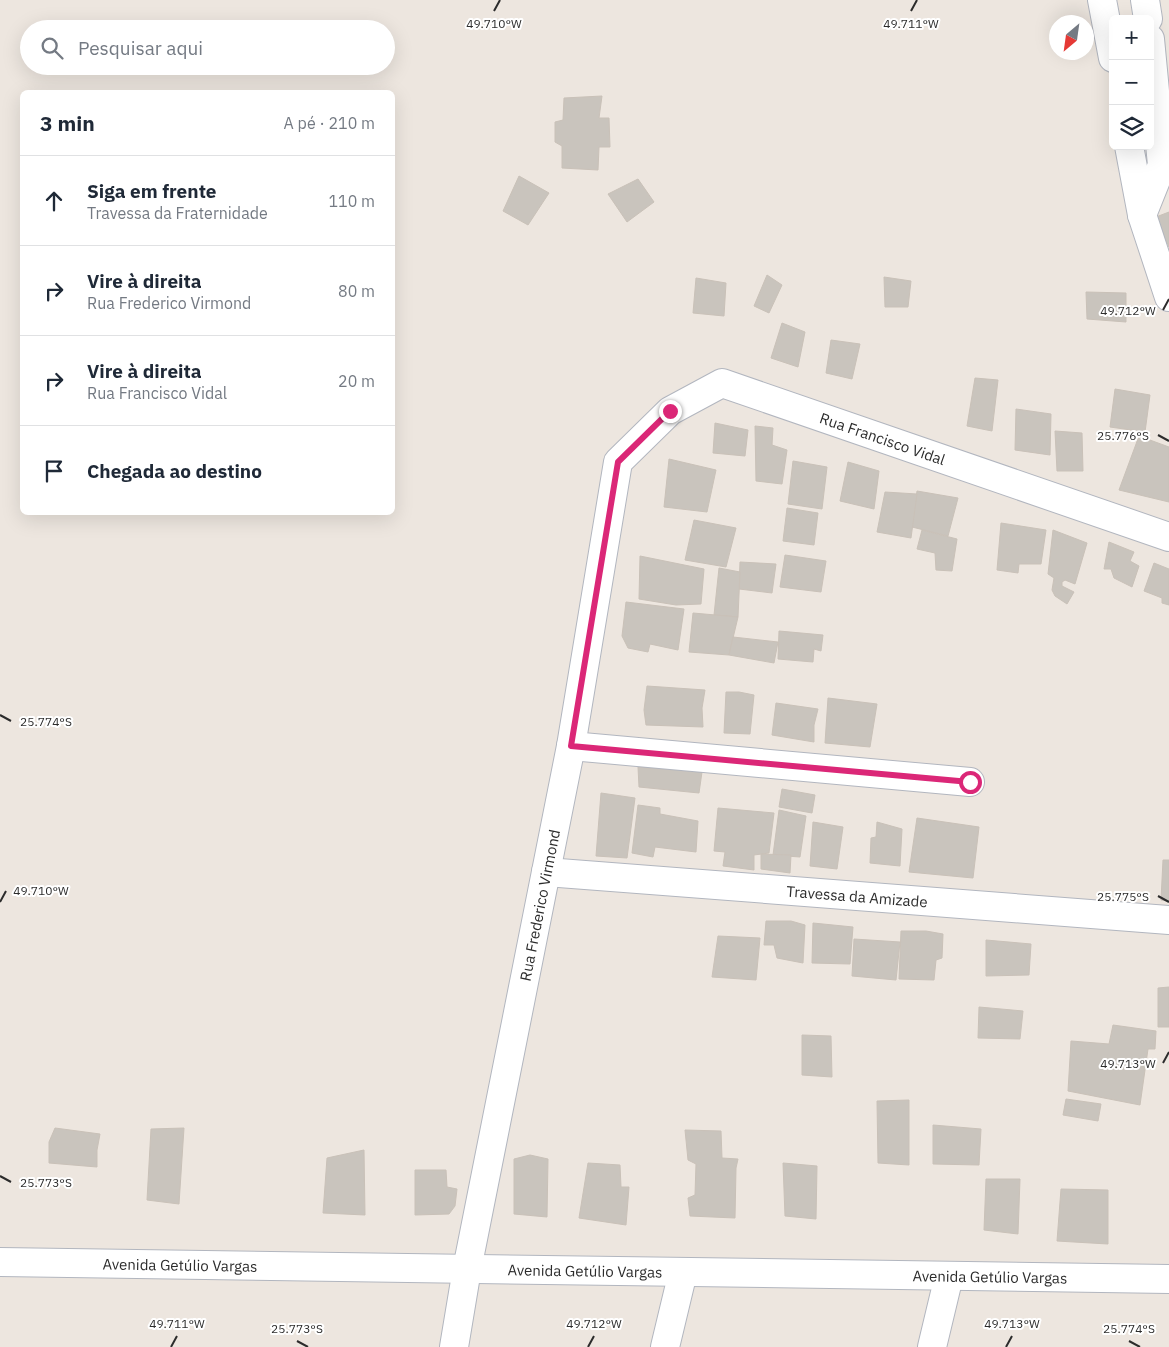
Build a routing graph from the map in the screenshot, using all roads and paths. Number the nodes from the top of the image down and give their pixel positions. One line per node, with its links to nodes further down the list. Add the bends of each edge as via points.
1 (1102, 0): 4 (street)
2 (1145, 0): 3 (street)
3 (1147, 15)
4 (1109, 37)
5 (1152, 60): 7 (street, via 1162,165)
6 (1130, 150): 7 (street)
7 (1142, 215): 8 (street)
8 (1169, 297)
9 (618, 462): 10 (street, Rua Francisco Vidal, via 670,411 722,383); 11 (street, Rua Frederico Virmond)
10 (1169, 537)
11 (571, 746): 12 (street); 13 (street, Rua Frederico Virmond)
12 (970, 782)
13 (546, 872): 14 (street, Travessa da Amizade); 16 (street, Rua Frederico Virmond)
14 (1169, 920)
15 (0, 1262): 16 (street, Avenida Getúlio Vargas)
16 (467, 1269): 17 (street, Avenida Getúlio Vargas); 20 (street, Rua Frederico Virmond)
17 (683, 1272): 18 (street, Avenida Getúlio Vargas); 21 (street)
18 (949, 1276): 19 (street, Avenida Getúlio Vargas); 22 (street)
19 (1169, 1279)
20 (454, 1347)
21 (665, 1347)
22 (932, 1347)

